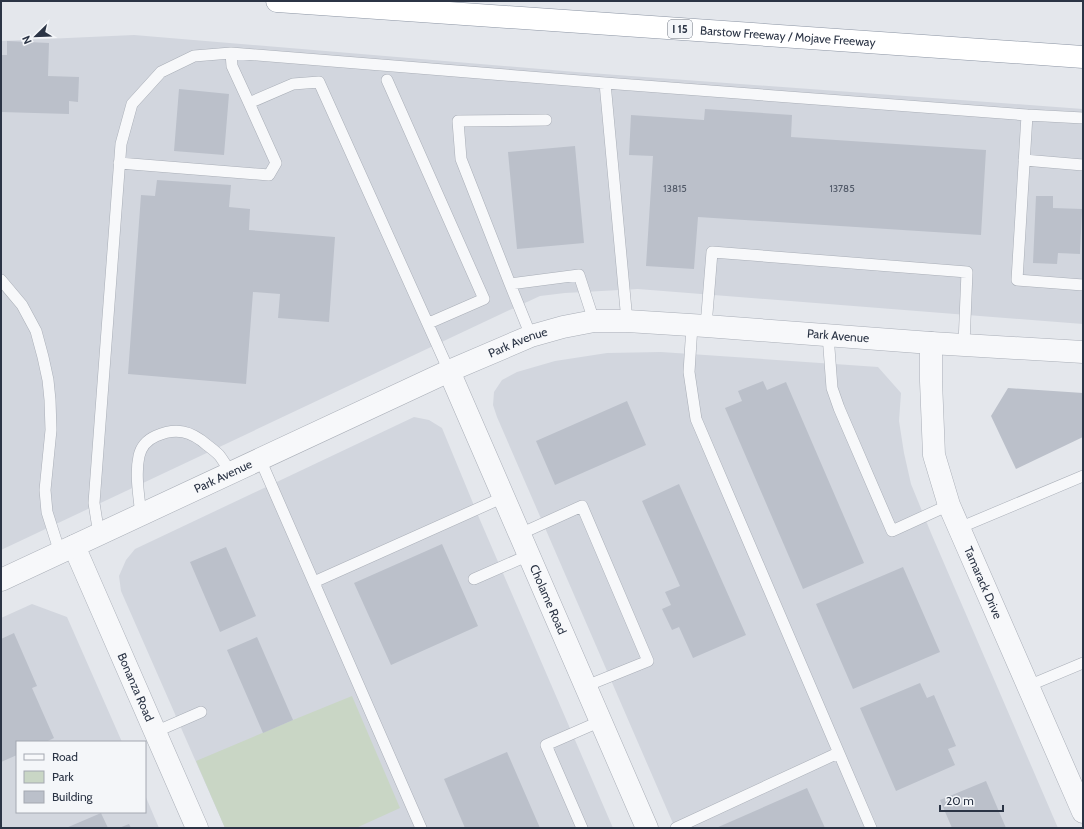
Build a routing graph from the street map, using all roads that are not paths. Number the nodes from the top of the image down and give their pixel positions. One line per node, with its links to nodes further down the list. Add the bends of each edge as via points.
1 (277, 1): 3 (highway, Barstow Freeway / Mojave Freeway / I 15)
2 (231, 53): 5 (lane); 6 (lane, via 232,66); 11 (lane, via 194,56 161,72 132,104 121,144)
3 (1083, 57)
4 (387, 80): 18 (lane, via 484,299)
5 (605, 83): 7 (lane); 17 (lane)
6 (249, 103): 11 (lane, via 276,163 269,176); 18 (lane, via 293,84 319,82)
7 (1027, 114): 8 (lane); 10 (lane)
8 (1083, 118)
9 (546, 120): 14 (lane, via 458,122 461,159)
10 (1024, 160): 12 (lane); 15 (lane, via 1017,280)
11 (119, 163): 34 (lane, via 94,503)
12 (1083, 165)
13 (1, 280): 35 (lane, via 22,305 36,331 43,356 48,380 51,430 45,490 47,512)
14 (510, 284): 16 (lane, via 579,275); 21 (lane)
15 (1083, 284)
16 (594, 321): 17 (street, Park Avenue); 21 (street, Park Avenue)
17 (628, 321): 19 (street, Park Avenue)
18 (428, 323): 25 (lane)
19 (699, 326): 20 (street, Park Avenue); 23 (lane, via 712,252 967,272); 46 (lane, via 689,372 696,419)
20 (828, 334): 22 (street, Park Avenue); 30 (lane, via 832,388 892,530)
21 (531, 336): 25 (street, Park Avenue)
22 (931, 343): 23 (street, Park Avenue); 30 (street, Tamarack Drive, via 934,455)
23 (964, 344): 24 (street, Park Avenue)
24 (1083, 352)
25 (450, 371): 26 (street, Park Avenue); 29 (street, Cholame Road)
26 (260, 459): 27 (street, Park Avenue); 39 (lane)
27 (231, 473): 31 (street, Park Avenue); 31 (lane, via 219,454 200,439 178,430 162,433 144,444 139,455 137,469)
28 (1083, 476): 32 (lane)
29 (504, 497): 33 (street, Cholame Road); 39 (lane)
30 (949, 505): 32 (street, Tamarack Drive)
31 (141, 515): 34 (street, Park Avenue)
32 (959, 528): 42 (street, Tamarack Drive)
33 (520, 534): 36 (street, Cholame Road); 41 (lane, via 582,506 648,661)
34 (99, 535): 35 (street, Park Avenue)
35 (67, 549): 38 (street, Park Avenue); 45 (street, Bonanza Road)
36 (529, 555): 37 (lane); 41 (street, Cholame Road)
37 (474, 579)
38 (1, 580)
39 (314, 582): 50 (lane)
40 (1083, 663): 42 (lane)
41 (586, 686): 44 (street, Cholame Road)
42 (1028, 686): 47 (street, Tamarack Drive)
43 (201, 712): 45 (lane)
44 (601, 721): 51 (lane, via 546,745); 52 (street, Cholame Road)
45 (155, 732): 49 (street, Bonanza Road)
46 (838, 753): 53 (lane); 54 (lane)
47 (1078, 788): 48 (street, Tamarack Drive)
48 (1083, 812)
49 (197, 828)
50 (421, 828)
51 (582, 828)
52 (647, 828)
53 (676, 828)
54 (871, 828)

